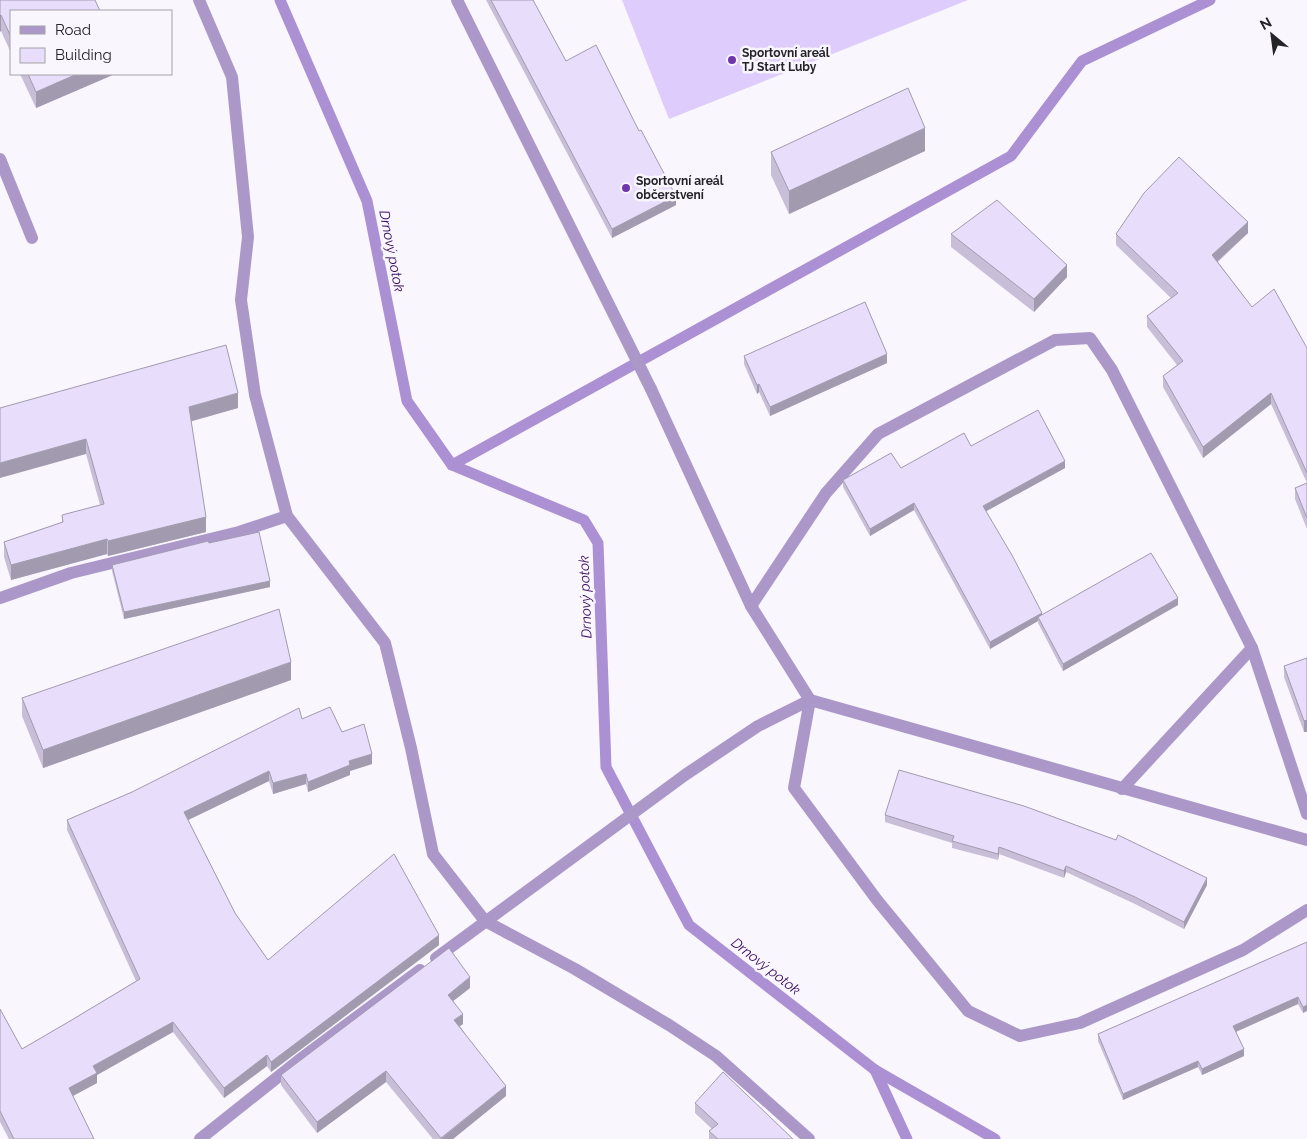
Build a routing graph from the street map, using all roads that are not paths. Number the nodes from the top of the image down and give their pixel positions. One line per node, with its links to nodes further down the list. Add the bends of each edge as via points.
1 (199, 0): 5 (street, via 232,77 248,236 241,300 255,395)
2 (457, 0): 7 (street, via 651,389)
3 (0, 159): 4 (street)
4 (32, 238)
5 (287, 516): 6 (street, via 239,532 71,573); 14 (street, via 385,643 433,854)
6 (0, 598)
7 (751, 606): 8 (street, via 826,493 878,434 1055,340 1090,338 1112,370); 9 (street)
8 (1252, 648): 10 (street); 11 (street)
9 (810, 700): 10 (street); 13 (street, via 794,788 877,900 968,1011 1020,1036 1089,1020 1243,950); 14 (street, via 758,726 685,775)
10 (1122, 789): 12 (street)
11 (1307, 814)
12 (1307, 840)
13 (1307, 910)
14 (485, 921): 15 (street, via 303,1057); 16 (street, via 575,970 716,1056)
15 (200, 1139)
16 (809, 1139)

